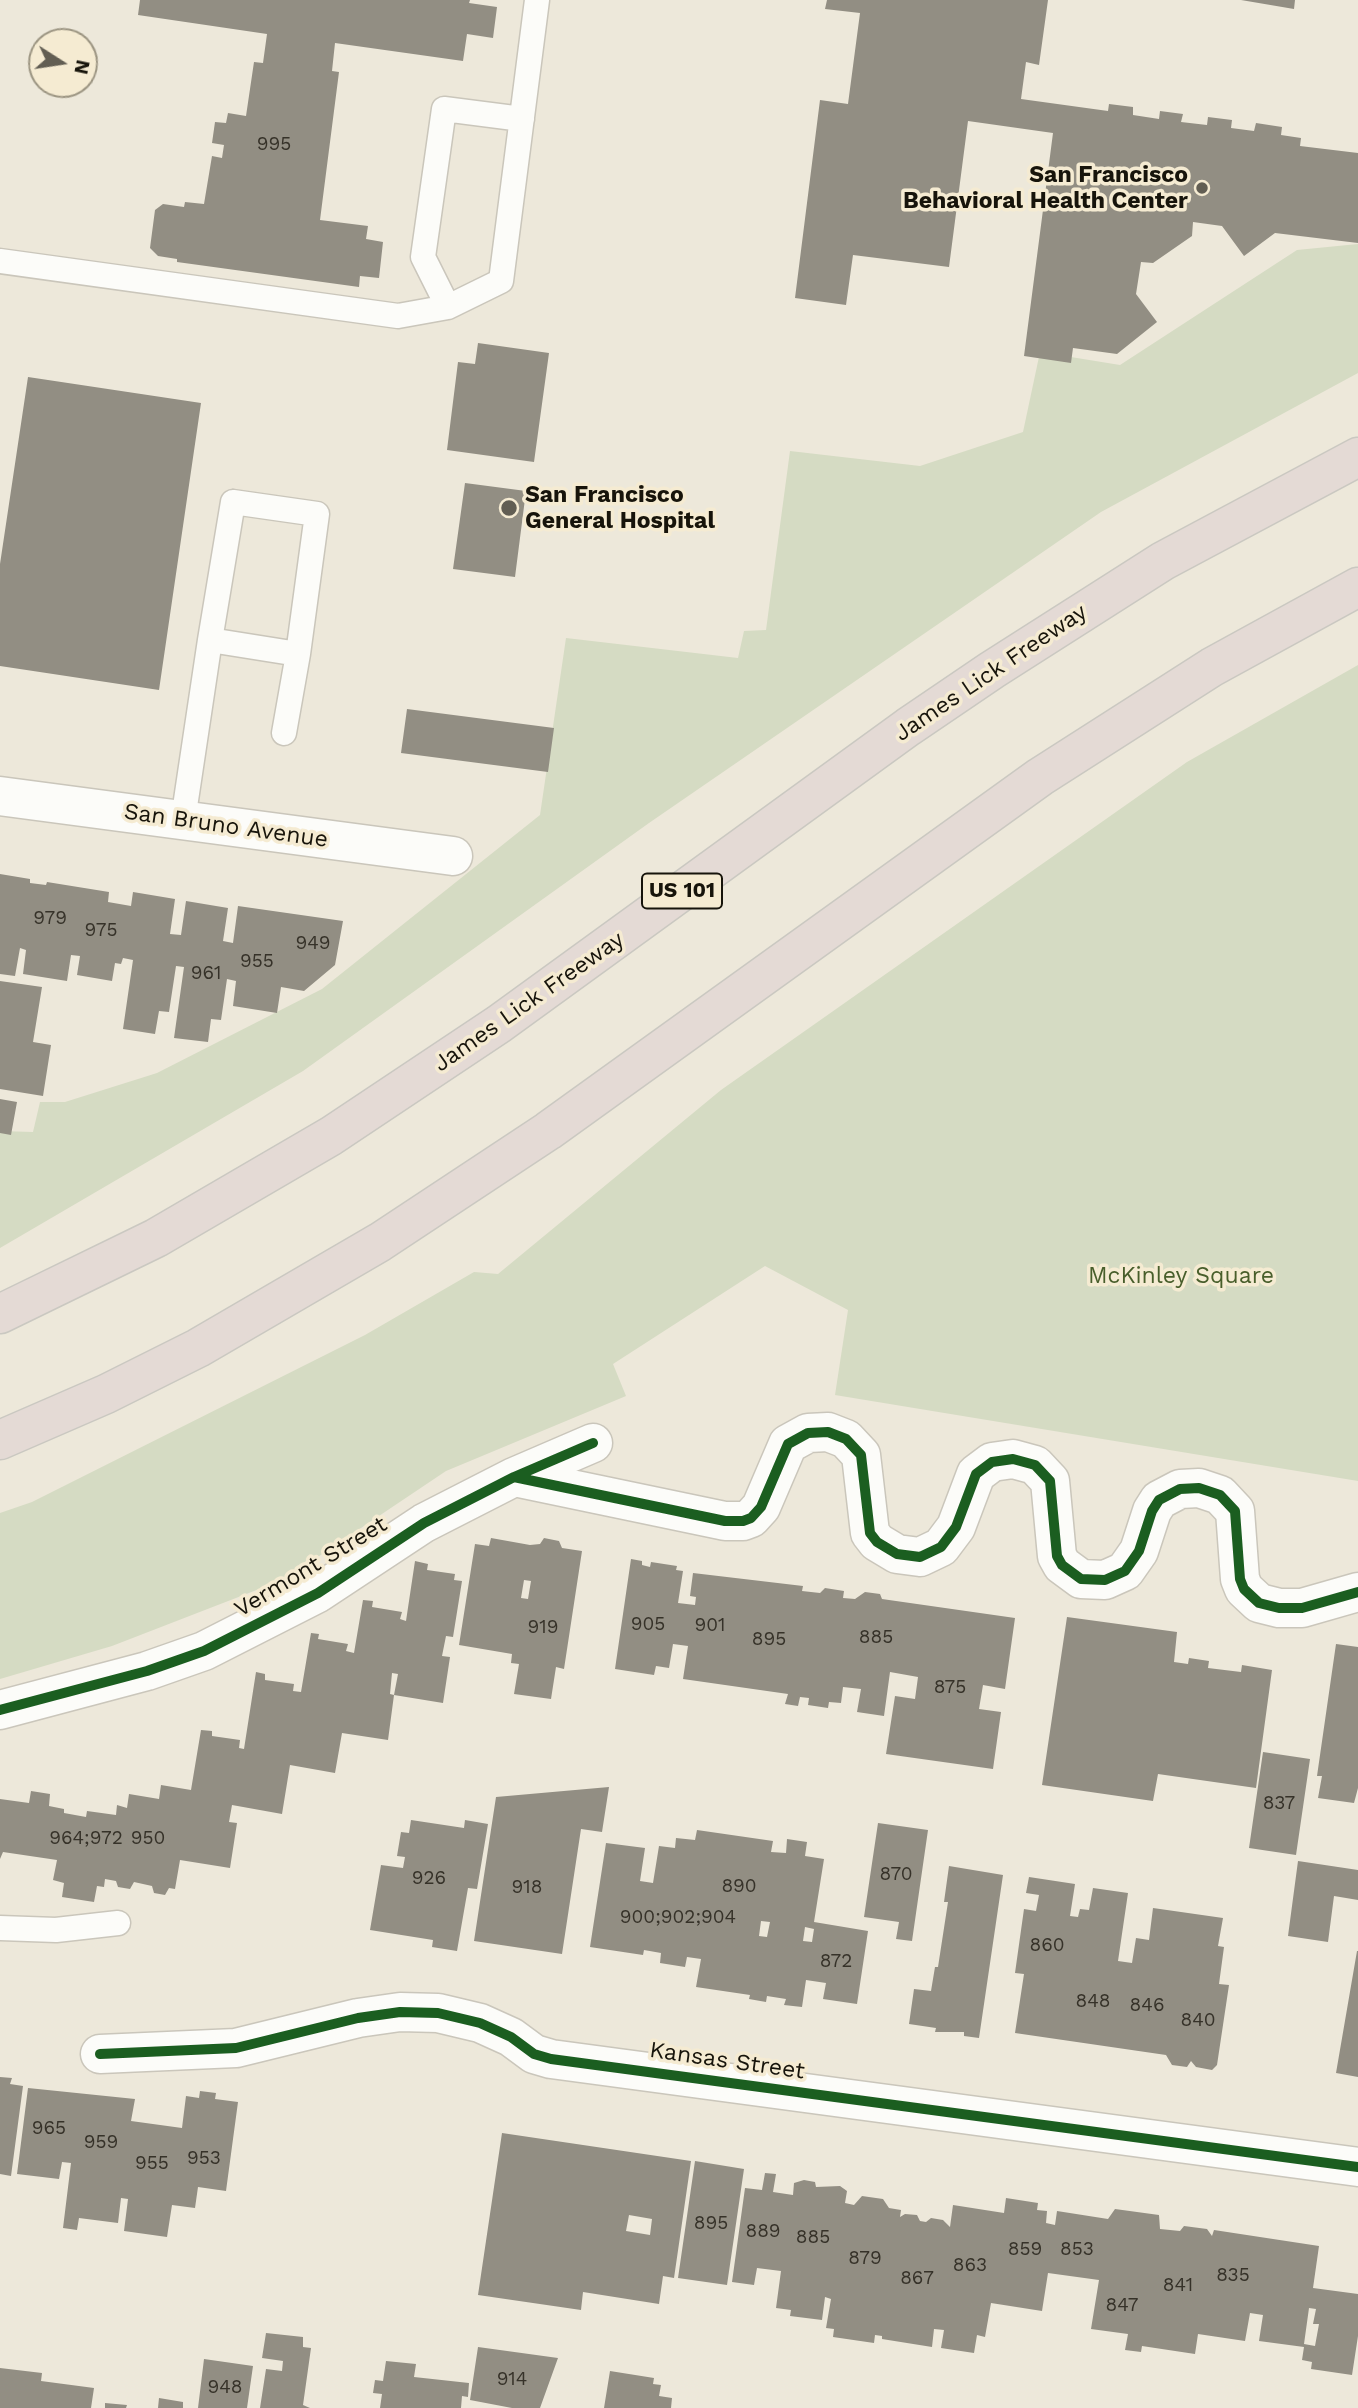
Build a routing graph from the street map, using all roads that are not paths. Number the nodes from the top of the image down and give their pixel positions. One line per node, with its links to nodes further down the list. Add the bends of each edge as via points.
1 (537, 0): 2 (lane)
2 (522, 119): 4 (lane, via 500,281); 4 (lane, via 444,109 423,257)
3 (0, 261): 4 (lane, via 398,316)
4 (448, 307)
5 (1358, 457): 13 (highway, James Lick Freeway / US 101, via 1163,562 992,670 887,741 499,1024 331,1136 156,1238)
6 (1358, 587): 14 (highway, via 1212,667 1040,777 548,1131 380,1242 198,1348)
7 (210, 640): 8 (lane); 8 (lane, via 233,502 317,514); 11 (lane)
8 (298, 654): 9 (lane)
9 (284, 733)
10 (0, 796): 11 (street, San Bruno Avenue)
11 (183, 820): 12 (street, San Bruno Avenue)
12 (453, 856)
13 (0, 1314)
14 (0, 1440)
15 (593, 1443): 16 (street, Vermont Street)
16 (514, 1476): 17 (street, via 743,1521 761,1507 788,1444 808,1433 828,1432 846,1439 861,1455 870,1533 887,1550 920,1557 931,1554 950,1538 971,1484 984,1466 1002,1459 1025,1460 1050,1481 1055,1546 1062,1565 1081,1579 1116,1577 1133,1563 1159,1500 1181,1489 1199,1488 1220,1495 1235,1511 1240,1579 1259,1603 1302,1608); 18 (street, Vermont Street, via 424,1523 318,1593 216,1646 147,1671)
17 (1358, 1592)
18 (0, 1710)
19 (118, 1923): 20 (lane, via 56,1930)
20 (0, 1928)
21 (100, 2054): 22 (street, Kansas Street, via 236,2048 358,2018 438,2013 480,2023 551,2059)
22 (1358, 2167)

